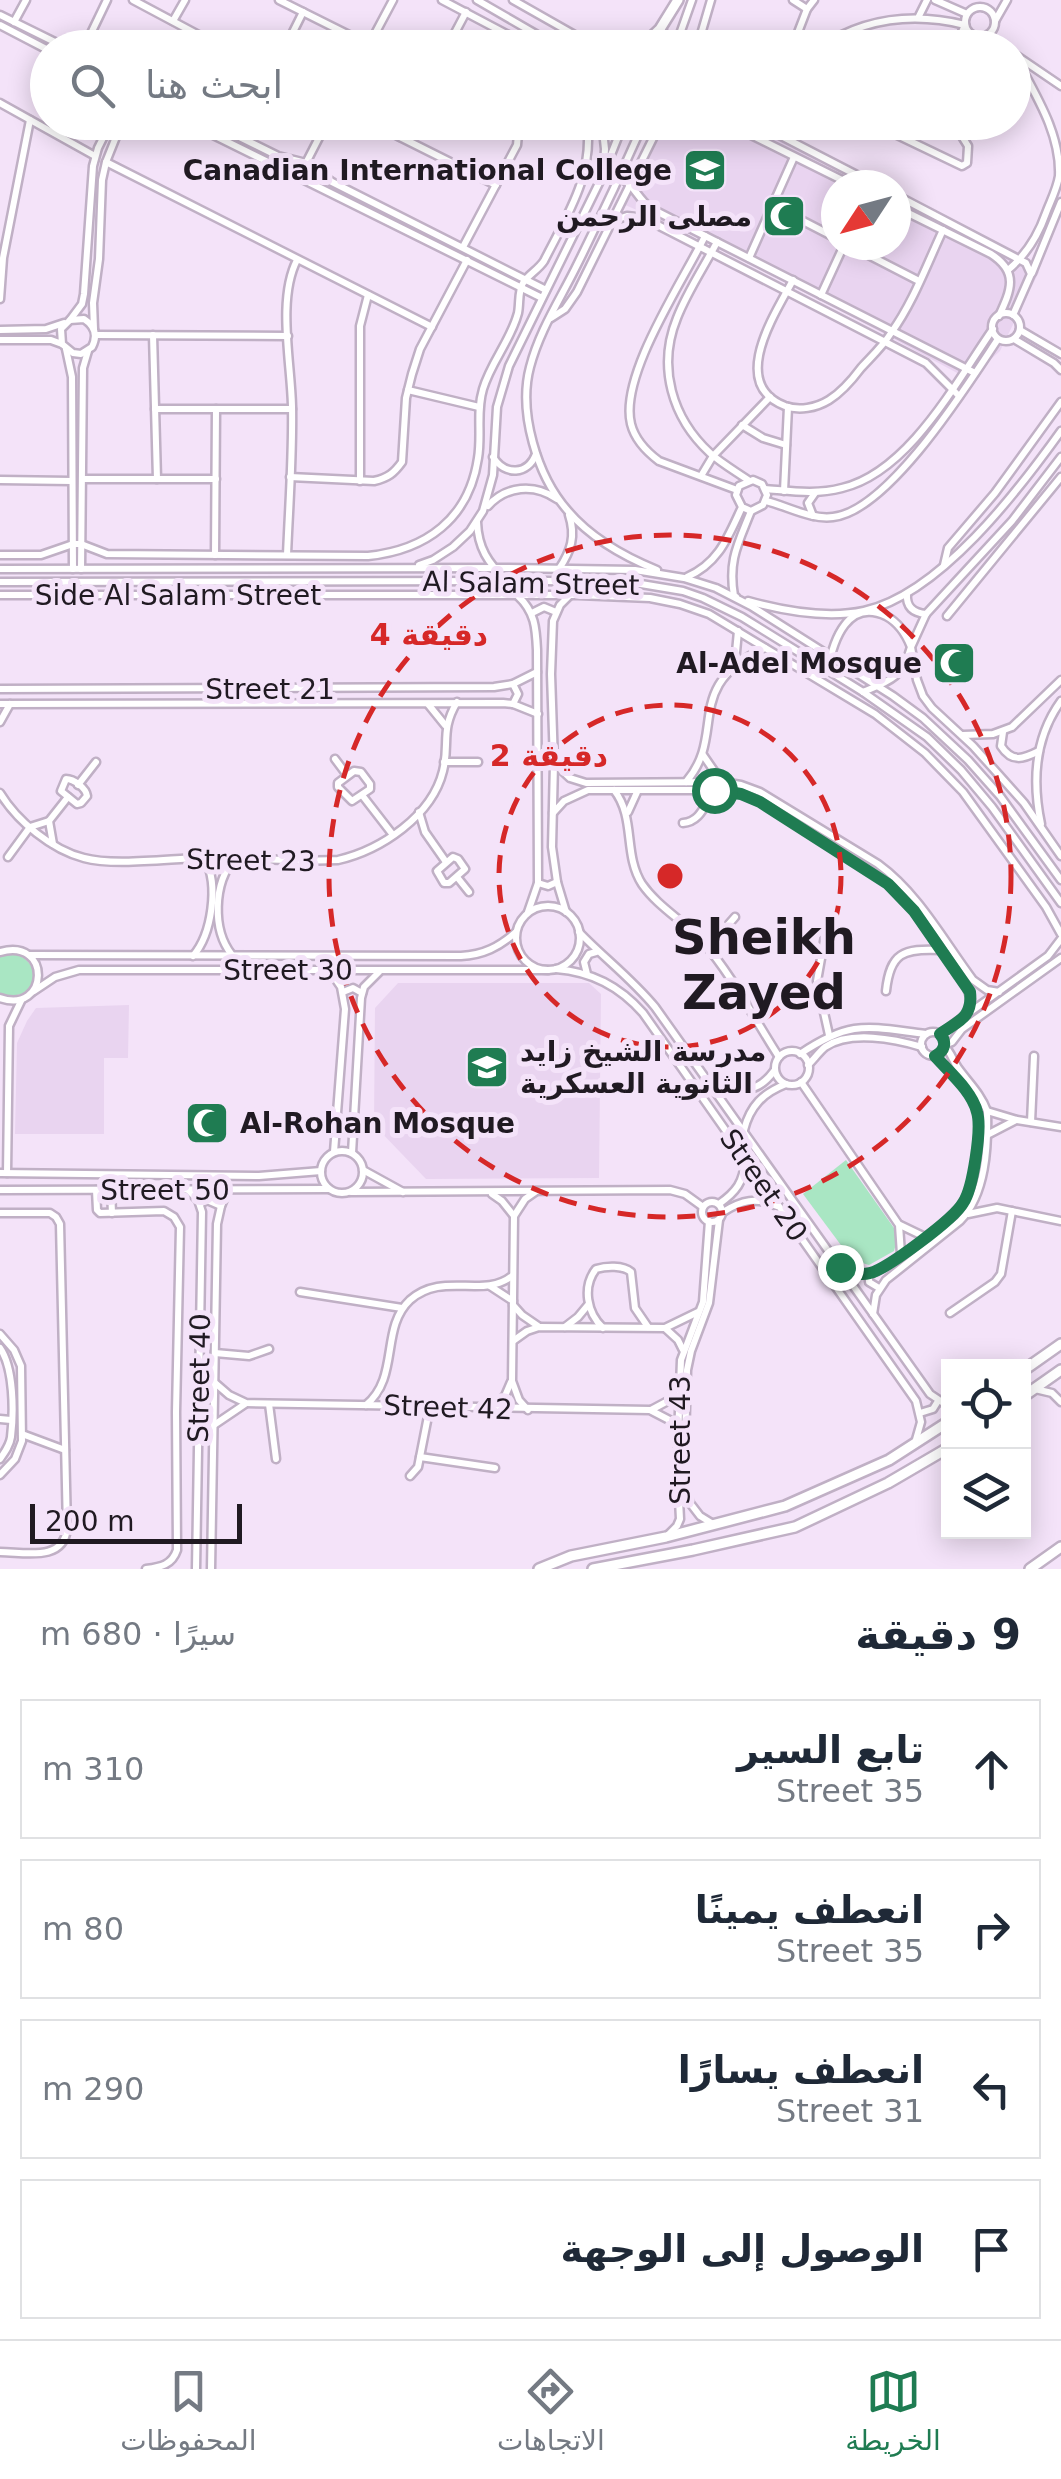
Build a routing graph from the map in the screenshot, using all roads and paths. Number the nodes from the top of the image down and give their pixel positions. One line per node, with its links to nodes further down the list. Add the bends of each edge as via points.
1 (26, 0): 26 (street)
2 (107, 0): 32 (street)
3 (133, 0): 25 (street)
4 (184, 0): 25 (street)
5 (279, 0): 20 (street)
6 (393, 0): 36 (street)
7 (442, 0): 21 (street)
8 (477, 0): 39 (street)
9 (513, 0): 40 (street)
10 (678, 0): 30 (street)
11 (692, 0): 41 (street)
12 (711, 0): 42 (street)
13 (793, 0): 19 (street)
14 (814, 0): 19 (street)
15 (927, 0): 24 (street)
16 (935, 0): 22 (street)
17 (1007, 0): 27 (street)
18 (983, 4): 22 (street); 27 (street)
19 (807, 8): 43 (street)
20 (302, 12): 34 (street); 35 (street)
21 (466, 12): 37 (street); 38 (street)
22 (967, 14): 28 (street)
23 (0, 15): 26 (street)
24 (918, 17): 28 (street); 44 (street)
25 (173, 21): 33 (street)
26 (14, 22): 31 (street)
27 (995, 22): 47 (street)
28 (965, 25): 45 (street); 46 (street)
29 (0, 26): 48 (street)
30 (660, 29)
31 (30, 30)
32 (93, 30)
33 (190, 30)
34 (294, 30)
35 (337, 30)
36 (377, 30)
37 (456, 30)
38 (500, 30)
39 (529, 30)
40 (566, 30)
41 (681, 30)
42 (702, 30)
43 (799, 30)
44 (851, 30)
45 (963, 30)
46 (968, 30)
47 (993, 30)
48 (30, 41)
49 (1031, 65): 50 (street)
50 (1040, 71): 51 (street); 52 (street)
51 (1031, 78)
52 (1061, 86)
53 (1031, 88): 76 (street)
54 (0, 103): 55 (street)
55 (30, 120): 110 (street)
56 (66, 140): 74 (street)
57 (102, 140): 74 (street)
58 (115, 140): 78 (street)
59 (224, 140): 83 (street)
60 (244, 140): 77 (street)
61 (318, 140): 79 (street)
62 (406, 140): 89 (street)
63 (517, 140): 89 (street)
64 (590, 140): 119 (street, via 580,190 539,270)
65 (604, 140): 84 (street)
66 (617, 140): 84 (street)
67 (636, 140): 85 (street)
68 (651, 140): 88 (street)
69 (761, 140): 73 (street)
70 (792, 140): 81 (street)
71 (907, 140): 72 (street, via 965,166)
72 (964, 140)
73 (764, 142): 75 (street)
74 (95, 156): 131 (street, via 84,294)
75 (794, 157): 80 (street); 93 (street)
76 (1060, 159): 86 (street)
77 (297, 160): 79 (street); 83 (street)
78 (106, 162): 113 (street); 136 (street)
79 (306, 162): 82 (street)
80 (821, 170)
81 (848, 170)
82 (318, 171): 87 (street); 104 (street)
83 (291, 174): 87 (street)
84 (603, 176): 105 (street)
85 (619, 176): 88 (street); 95 (street)
86 (1060, 176): 90 (street)
87 (311, 182): 108 (street)
88 (631, 183): 98 (street); 101 (street, via 650,208)
89 (496, 185): 104 (street)
90 (1058, 189): 96 (street)
91 (1061, 202): 97 (street)
92 (911, 203): 112 (street)
93 (772, 205): 99 (street); 111 (street)
94 (911, 214): 100 (street)
95 (600, 216): 98 (street); 109 (street)
96 (1045, 216): 97 (street); 112 (street)
97 (1054, 220): 118 (street)
98 (612, 222): 103 (street, via 644,218); 130 (street, via 577,292)
99 (821, 230)
100 (943, 230): 117 (street); 121 (street)
101 (705, 236): 102 (street); 103 (street)
102 (717, 242): 106 (street); 111 (street)
103 (700, 246): 106 (street); 147 (street)
104 (462, 247): 107 (street); 108 (street)
105 (565, 250): 109 (street); 124 (street)
106 (711, 252): 123 (street); 148 (street, via 677,318)
107 (476, 254): 116 (street); 119 (street)
108 (456, 255): 116 (street)
109 (581, 257): 130 (street)
110 (1, 258): 127 (street)
111 (748, 258): 120 (street)
112 (1021, 259): 117 (street); 118 (street)
113 (298, 260): 125 (street); 139 (street, via 286,294)
114 (838, 260): 126 (street)
115 (876, 260): 121 (street)
116 (469, 261): 122 (street); 132 (street)
117 (1008, 270): 129 (street, via 1010,290)
118 (1031, 274): 128 (street)
119 (525, 280): 122 (street); 124 (street)
120 (793, 280): 123 (street); 126 (street)
121 (919, 281): 137 (street)
122 (520, 288): 124 (street); 157 (street, via 514,324)
123 (787, 291): 143 (street); 155 (street, via 756,364)
124 (544, 294): 166 (street, via 502,386)
125 (368, 295): 132 (street); 176 (street, via 360,326)
126 (821, 295): 137 (street)
127 (0, 299)
128 (1013, 315): 129 (street); 135 (street)
129 (999, 316): 133 (street)
130 (550, 318): 165 (street, via 529,370 526,398)
131 (68, 321): 134 (street, via 46,329); 136 (street, via 84,319); 144 (street, via 60,337)
132 (432, 327): 152 (street)
133 (992, 328): 140 (street); 149 (street)
134 (0, 330)
135 (1020, 330): 141 (street); 146 (street)
136 (95, 332): 138 (street); 145 (street)
137 (892, 332): 143 (street); 149 (street)
138 (154, 335): 139 (street); 159 (street)
139 (288, 336): 161 (street)
140 (998, 338): 141 (street); 151 (street)
141 (1014, 339): 150 (street)
142 (0, 340): 144 (street, via 46,339)
143 (884, 342): 153 (street, via 926,363); 158 (street, via 830,400)
144 (64, 347): 145 (street); 178 (street, via 72,377)
145 (88, 351): 172 (street, via 82,368)
146 (1061, 354)
147 (643, 356): 148 (street, via 658,350); 169 (street, via 630,400 635,435 659,462)
148 (667, 357): 167 (street, via 677,409)
149 (966, 368): 151 (street); 153 (street)
150 (1061, 370)
151 (975, 373): 154 (street)
152 (408, 390): 157 (street); 176 (street, via 402,462 386,478)
153 (951, 390): 154 (street); 180 (street, via 897,457)
154 (959, 396): 186 (street)
155 (770, 397): 158 (street); 162 (street)
156 (1061, 402): 197 (street, via 948,548)
157 (480, 406): 196 (street, via 473,481 433,535 391,554)
158 (788, 408): 164 (street)
159 (155, 409): 160 (street); 173 (street)
160 (216, 409): 161 (street); 174 (street)
161 (292, 409): 170 (street)
162 (742, 425): 164 (street); 167 (street)
163 (1061, 430): 197 (street, via 998,512)
164 (786, 446): 182 (street)
165 (536, 452): 166 (street, via 516,472); 184 (street)
166 (492, 456): 188 (street)
167 (712, 456): 169 (street); 177 (street)
168 (1061, 457): 217 (street)
169 (701, 476): 181 (street)
170 (290, 477): 176 (street); 196 (street)
171 (1061, 477): 218 (street)
172 (82, 479): 173 (street); 193 (street)
173 (157, 479): 174 (street)
174 (216, 479): 195 (street)
175 (0, 480): 178 (street)
176 (360, 480)
177 (748, 480): 179 (street); 181 (street)
178 (72, 481): 193 (street)
179 (765, 489): 182 (street); 185 (street)
180 (859, 489): 183 (street); 186 (street)
181 (737, 490): 187 (street)
182 (784, 490): 183 (street)
183 (816, 492): 191 (street, via 808,503)
184 (562, 502): 188 (street, via 529,488 495,498); 189 (street)
185 (766, 502): 190 (street); 191 (street)
186 (864, 504): 191 (street, via 840,516)
187 (742, 508): 190 (street); 204 (street, via 718,555)
188 (483, 511): 192 (street)
189 (568, 511): 200 (street, via 572,542); 203 (street, via 616,550)
190 (751, 511): 212 (street, via 732,562)
191 (814, 516)
192 (477, 521): 198 (street, via 453,547); 199 (street, via 480,546)
193 (77, 544): 194 (street, via 41,555); 195 (street, via 108,554); 202 (street)
194 (0, 555)
195 (215, 555): 196 (street)
196 (287, 556)
197 (944, 565): 208 (street)
198 (411, 568): 199 (street, Al Salam Street); 202 (street, Al Salam Street)
199 (494, 568): 200 (street, Al Salam Street); 205 (street)
200 (558, 569): 203 (street, Al Salam Street); 206 (street)
201 (0, 570): 202 (street, Al Salam Street)
202 (77, 570)
203 (673, 575): 204 (street, Al Salam Street)
204 (684, 578): 212 (street, Al Salam Street)
205 (508, 581): 206 (street, Al Salam Street); 207 (street, Al Salam Street)
206 (548, 581): 214 (street, Al Salam Street, via 662,586)
207 (0, 582)
208 (906, 592): 215 (street); 217 (street, via 908,606)
209 (0, 595): 211 (street, Side Al Salam Street)
210 (571, 595): 211 (street, Side Al Salam Street); 213 (street); 219 (street, Side Al Salam Street, via 666,600)
211 (517, 596): 216 (street)
212 (734, 596): 215 (street, via 807,612); 225 (street, Al Salam Street)
213 (556, 612): 216 (street, via 544,607); 256 (street)
214 (732, 612): 219 (street); 221 (street, Al Salam Street)
215 (862, 612): 222 (street, via 893,620); 225 (street, via 837,636)
216 (532, 613): 228 (street)
217 (926, 614): 222 (street)
218 (946, 616)
219 (726, 622): 220 (street, Side Al Salam Street)
220 (738, 630): 223 (street, Side Al Salam Street); 226 (street)
221 (783, 642): 224 (street); 227 (street, Al Salam Street)
222 (911, 646): 231 (street, via 901,671); 248 (street, via 924,696)
223 (766, 647): 224 (street, Side Al Salam Street); 226 (street)
224 (776, 653): 301 (street, Side Al Salam Street, via 875,714 943,770 984,818)
225 (830, 658): 227 (street); 231 (street, Al Salam Street)
226 (735, 664): 251 (street, via 712,698)
227 (828, 670): 235 (street, Al Salam Street)
228 (538, 672): 230 (street, Street 21); 244 (street)
229 (1061, 680): 247 (street)
230 (513, 684): 232 (street, Street 21); 243 (street)
231 (877, 686): 235 (street); 249 (street, Al Salam Street)
232 (323, 688): 234 (street, Street 21); 236 (street)
233 (0, 689): 234 (street, Street 21)
234 (114, 689): 242 (street)
235 (863, 692): 291 (street, Al Salam Street, via 961,770)
236 (322, 702): 237 (street, Street 21); 242 (street, Street 21)
237 (427, 702): 238 (street, Street 21); 246 (street)
238 (457, 702): 243 (street, Street 21); 246 (street, Street 23)
239 (1061, 702): 250 (street)
240 (0, 704): 241 (street, Street 21)
241 (10, 704): 242 (street, Street 21); 245 (street)
242 (114, 704)
243 (514, 704): 244 (street, Street 21)
244 (538, 714): 289 (street)
245 (0, 722)
246 (446, 726): 254 (street, Street 23)
247 (1004, 730): 248 (street); 250 (street, via 1001,746 1013,758)
248 (961, 734): 249 (street); 276 (street)
249 (951, 743): 285 (street, Al Salam Street)
250 (1039, 751): 276 (street)
251 (702, 754): 258 (street); 259 (street)
252 (336, 760): 257 (street)
253 (96, 762): 260 (street)
254 (444, 762): 255 (street); 269 (street, Street 23)
255 (478, 762)
256 (554, 763): 258 (street, via 586,783); 270 (street)
257 (347, 776): 266 (street, via 361,772 370,784); 266 (street, via 338,787 352,802)
258 (686, 782): 259 (street)
259 (722, 782): 322 (street, via 760,792 887,871 910,892 973,980)
260 (78, 785): 267 (street, via 66,779 60,791); 267 (street, via 87,793 83,802)
261 (614, 790): 262 (street); 270 (street, via 580,792); 271 (street)
262 (638, 790): 263 (street); 271 (street)
263 (698, 790): 264 (street); 268 (street)
264 (714, 790): 268 (street); 298 (street, via 760,802 878,876)
265 (0, 793): 275 (street, Street 23)
266 (362, 796): 278 (street)
267 (68, 797): 272 (street)
268 (704, 808): 273 (street)
269 (419, 812): 274 (street, Street 23); 277 (street)
270 (553, 813): 288 (street)
271 (628, 814): 299 (street, via 630,852 641,882)
272 (49, 821): 275 (street); 279 (street)
273 (683, 822)
274 (405, 825): 277 (street); 278 (street, Street 23)
275 (30, 827): 279 (street, Street 23); 281 (street)
276 (1043, 830): 280 (street)
277 (424, 832): 284 (street)
278 (393, 835): 283 (street, Street 23, via 338,860)
279 (53, 844): 282 (street, Street 23, via 104,862)
280 (1061, 855): 285 (street)
281 (8, 857)
282 (204, 858): 283 (street, Street 23); 309 (street, via 211,874 209,926)
283 (235, 858): 310 (street, via 222,878 218,925)
284 (446, 862): 286 (street, via 458,858 465,870); 286 (street, via 437,871 443,881)
285 (1054, 870): 287 (street, Al Salam Street)
286 (457, 877): 290 (street)
287 (1061, 880)
288 (556, 882): 289 (street); 293 (street)
289 (538, 883): 292 (street)
290 (468, 892)
291 (1061, 903)
292 (528, 912): 293 (street, via 543,906); 295 (street)
293 (566, 912): 296 (street, Street 20)
294 (735, 917): 297 (street)
295 (516, 932): 310 (street, Street 30, via 473,956); 315 (street, via 526,962)
296 (579, 932): 307 (street, Street 20); 315 (street, via 575,955)
297 (720, 933): 299 (street); 311 (street)
298 (930, 934): 304 (street); 305 (street)
299 (697, 936): 311 (street)
300 (825, 936): 318 (street)
301 (1061, 937): 322 (street, via 1052,952)
302 (0, 942): 303 (street)
303 (10, 949): 306 (street); 308 (street, Street 30)
304 (924, 949): 305 (street); 321 (street, via 894,960)
305 (942, 950): 326 (street, via 970,992)
306 (0, 952)
307 (598, 952): 316 (street, via 586,957); 339 (street, Street 20, via 645,994)
308 (29, 954): 309 (street, Street 30); 319 (street, via 38,969)
309 (192, 956): 310 (street, Street 30)
310 (232, 956)
311 (715, 958): 335 (street)
312 (1061, 958): 330 (street)
313 (330, 970): 314 (street, Street 30); 319 (street, Street 30, via 79,970); 320 (street)
314 (380, 970): 315 (street, Street 30); 323 (street)
315 (552, 970): 316 (street, Street 20)
316 (587, 974): 350 (street, Street 20, via 634,1002)
317 (807, 979): 318 (street)
318 (817, 981): 329 (street)
319 (34, 990): 325 (street, Street 30)
320 (342, 992): 323 (street); 347 (street)
321 (886, 992)
322 (999, 992): 326 (street)
323 (362, 993): 348 (street)
324 (0, 998): 325 (street)
325 (21, 1000): 349 (street, via 10,1026)
326 (966, 1015): 328 (street)
327 (926, 1034): 328 (street); 329 (street, via 864,1027); 331 (street)
328 (940, 1034): 330 (street)
329 (830, 1035): 332 (street)
330 (944, 1046): 333 (street); 341 (street)
331 (922, 1047): 333 (street); 336 (street, via 890,1039 834,1042)
332 (800, 1054): 335 (street); 336 (street)
333 (935, 1056): 381 (street, via 970,1098 978,1126 968,1195)
334 (1034, 1056): 343 (street)
335 (779, 1057): 337 (street)
336 (808, 1065): 338 (street)
337 (775, 1070): 339 (street, via 750,1090); 340 (street)
338 (802, 1082): 340 (street); 380 (street)
339 (709, 1083): 345 (street, Street 20)
340 (786, 1084): 345 (street, via 761,1098)
341 (987, 1111): 342 (street); 346 (street)
342 (1016, 1120): 343 (street); 346 (street)
343 (1031, 1122): 344 (street)
344 (1061, 1127)
345 (743, 1131): 383 (street, Street 20)
346 (986, 1136): 361 (street)
347 (334, 1152): 348 (street); 352 (street)
348 (352, 1154): 351 (street)
349 (4, 1157): 353 (street)
350 (745, 1159): 370 (street, Street 20); 374 (street, via 739,1186)
351 (363, 1170): 364 (street); 366 (street)
352 (321, 1171): 354 (street, Street 50); 355 (street)
353 (3, 1173): 354 (street, Street 50)
354 (148, 1174): 359 (street)
355 (329, 1189): 360 (street, Street 50); 364 (street)
356 (0, 1190): 357 (street, Street 50)
357 (96, 1190): 358 (street, Street 50); 375 (street, via 97,1210)
358 (111, 1190): 359 (street, Street 50); 375 (street)
359 (148, 1190): 362 (street, Street 50)
360 (228, 1190): 362 (street, Street 50); 368 (street, Street 40)
361 (980, 1190): 371 (street); 376 (street)
362 (189, 1191): 367 (street)
363 (541, 1191): 365 (street); 369 (street, via 670,1190); 377 (street, via 525,1199)
364 (351, 1192): 366 (street)
365 (486, 1192): 366 (street); 377 (street)
366 (404, 1193)
367 (200, 1204): 368 (street); 454 (street, Street 40)
368 (221, 1206): 409 (street, Street 40)
369 (704, 1207): 374 (street, via 710,1202); 378 (street)
370 (780, 1208): 374 (street, via 752,1200); 429 (street, Street 20)
371 (996, 1208): 372 (street); 376 (street)
372 (1012, 1211): 379 (street); 394 (street, via 1001,1274)
373 (0, 1212): 439 (street, via 50,1213 58,1220)
374 (720, 1212): 378 (street); 391 (street, Street 43)
375 (112, 1213): 453 (street, via 164,1211 180,1227 178,1550 166,1565)
376 (967, 1214): 387 (street)
377 (514, 1216): 385 (street)
378 (709, 1222): 391 (street, Street 43)
379 (1061, 1222)
380 (899, 1224): 381 (street); 382 (street)
381 (925, 1237): 382 (street)
382 (901, 1254): 384 (street)
383 (840, 1267): 384 (street); 395 (street, Street 20)
384 (869, 1274): 387 (street)
385 (514, 1275): 386 (street); 389 (street)
386 (489, 1286): 389 (street); 392 (street, via 435,1286)
387 (879, 1288): 395 (street)
388 (300, 1292): 392 (street)
389 (513, 1303): 396 (street); 403 (street)
390 (588, 1304): 393 (street, via 592,1272 627,1268); 397 (street); 398 (street)
391 (704, 1305): 401 (street); 408 (street, Street 43); 449 (street, Street 43, via 687,1370 684,1481 690,1504)
392 (402, 1308): 414 (street)
393 (635, 1308): 399 (street); 400 (street)
394 (950, 1313)
395 (874, 1315): 418 (street, Street 20)
396 (539, 1327): 397 (street); 403 (street)
397 (565, 1327): 398 (street)
398 (602, 1328): 399 (street)
399 (620, 1328): 400 (street)
400 (649, 1328): 401 (street)
401 (665, 1328): 408 (street)
402 (0, 1334): 404 (street)
403 (512, 1342): 412 (street)
404 (9, 1343): 406 (street); 432 (street, via 21,1366)
405 (1061, 1344): 410 (street)
406 (0, 1349): 431 (street, via 10,1368)
407 (269, 1349): 409 (street, via 249,1356)
408 (684, 1350): 417 (street, Street 43)
409 (215, 1353): 413 (street, Street 40)
410 (1031, 1365)
411 (1061, 1370): 415 (street)
412 (512, 1381): 426 (street); 427 (street)
413 (214, 1382): 421 (street); 434 (street, Street 40)
414 (384, 1383): 423 (street); 424 (street)
415 (1034, 1389): 416 (street); 420 (street)
416 (1031, 1391)
417 (678, 1395): 428 (street, Street 42); 433 (street, Street 43)
418 (938, 1401): 419 (street, Street 20); 429 (street)
419 (941, 1402)
420 (1061, 1402)
421 (246, 1403): 422 (street, Street 42); 434 (street)
422 (269, 1404): 423 (street, Street 42); 442 (street)
423 (366, 1405): 424 (street, Street 42)
424 (397, 1405): 425 (street, Street 42)
425 (430, 1406): 426 (street, Street 42); 440 (street)
426 (492, 1407): 427 (street, Street 42)
427 (528, 1410): 428 (street, Street 42)
428 (650, 1410): 433 (street, Street 42)
429 (920, 1414): 437 (street)
430 (0, 1419): 431 (street)
431 (11, 1421): 432 (street); 441 (street, via 11,1439)
432 (22, 1423): 436 (street)
433 (677, 1424): 450 (street, Street 43, via 681,1511)
434 (213, 1426): 455 (street, Street 40)
435 (941, 1427): 437 (street)
436 (22, 1434): 439 (street); 444 (street, via 15,1459)
437 (914, 1445): 446 (street)
438 (946, 1449): 448 (street)
439 (65, 1450): 452 (street, via 62,1545 48,1552)
440 (420, 1457): 443 (street); 445 (street)
441 (0, 1458)
442 (276, 1459)
443 (496, 1468)
444 (0, 1474)
445 (410, 1476)
446 (810, 1496): 447 (street); 448 (street)
447 (793, 1515): 448 (street); 449 (street); 457 (street, via 693,1550)
448 (820, 1515)
449 (714, 1524): 450 (street)
450 (666, 1537): 456 (street)
451 (1061, 1547): 458 (street)
452 (0, 1552)
453 (146, 1569)
454 (196, 1569)
455 (212, 1569)
456 (539, 1569)
457 (594, 1569)
458 (1030, 1569)

